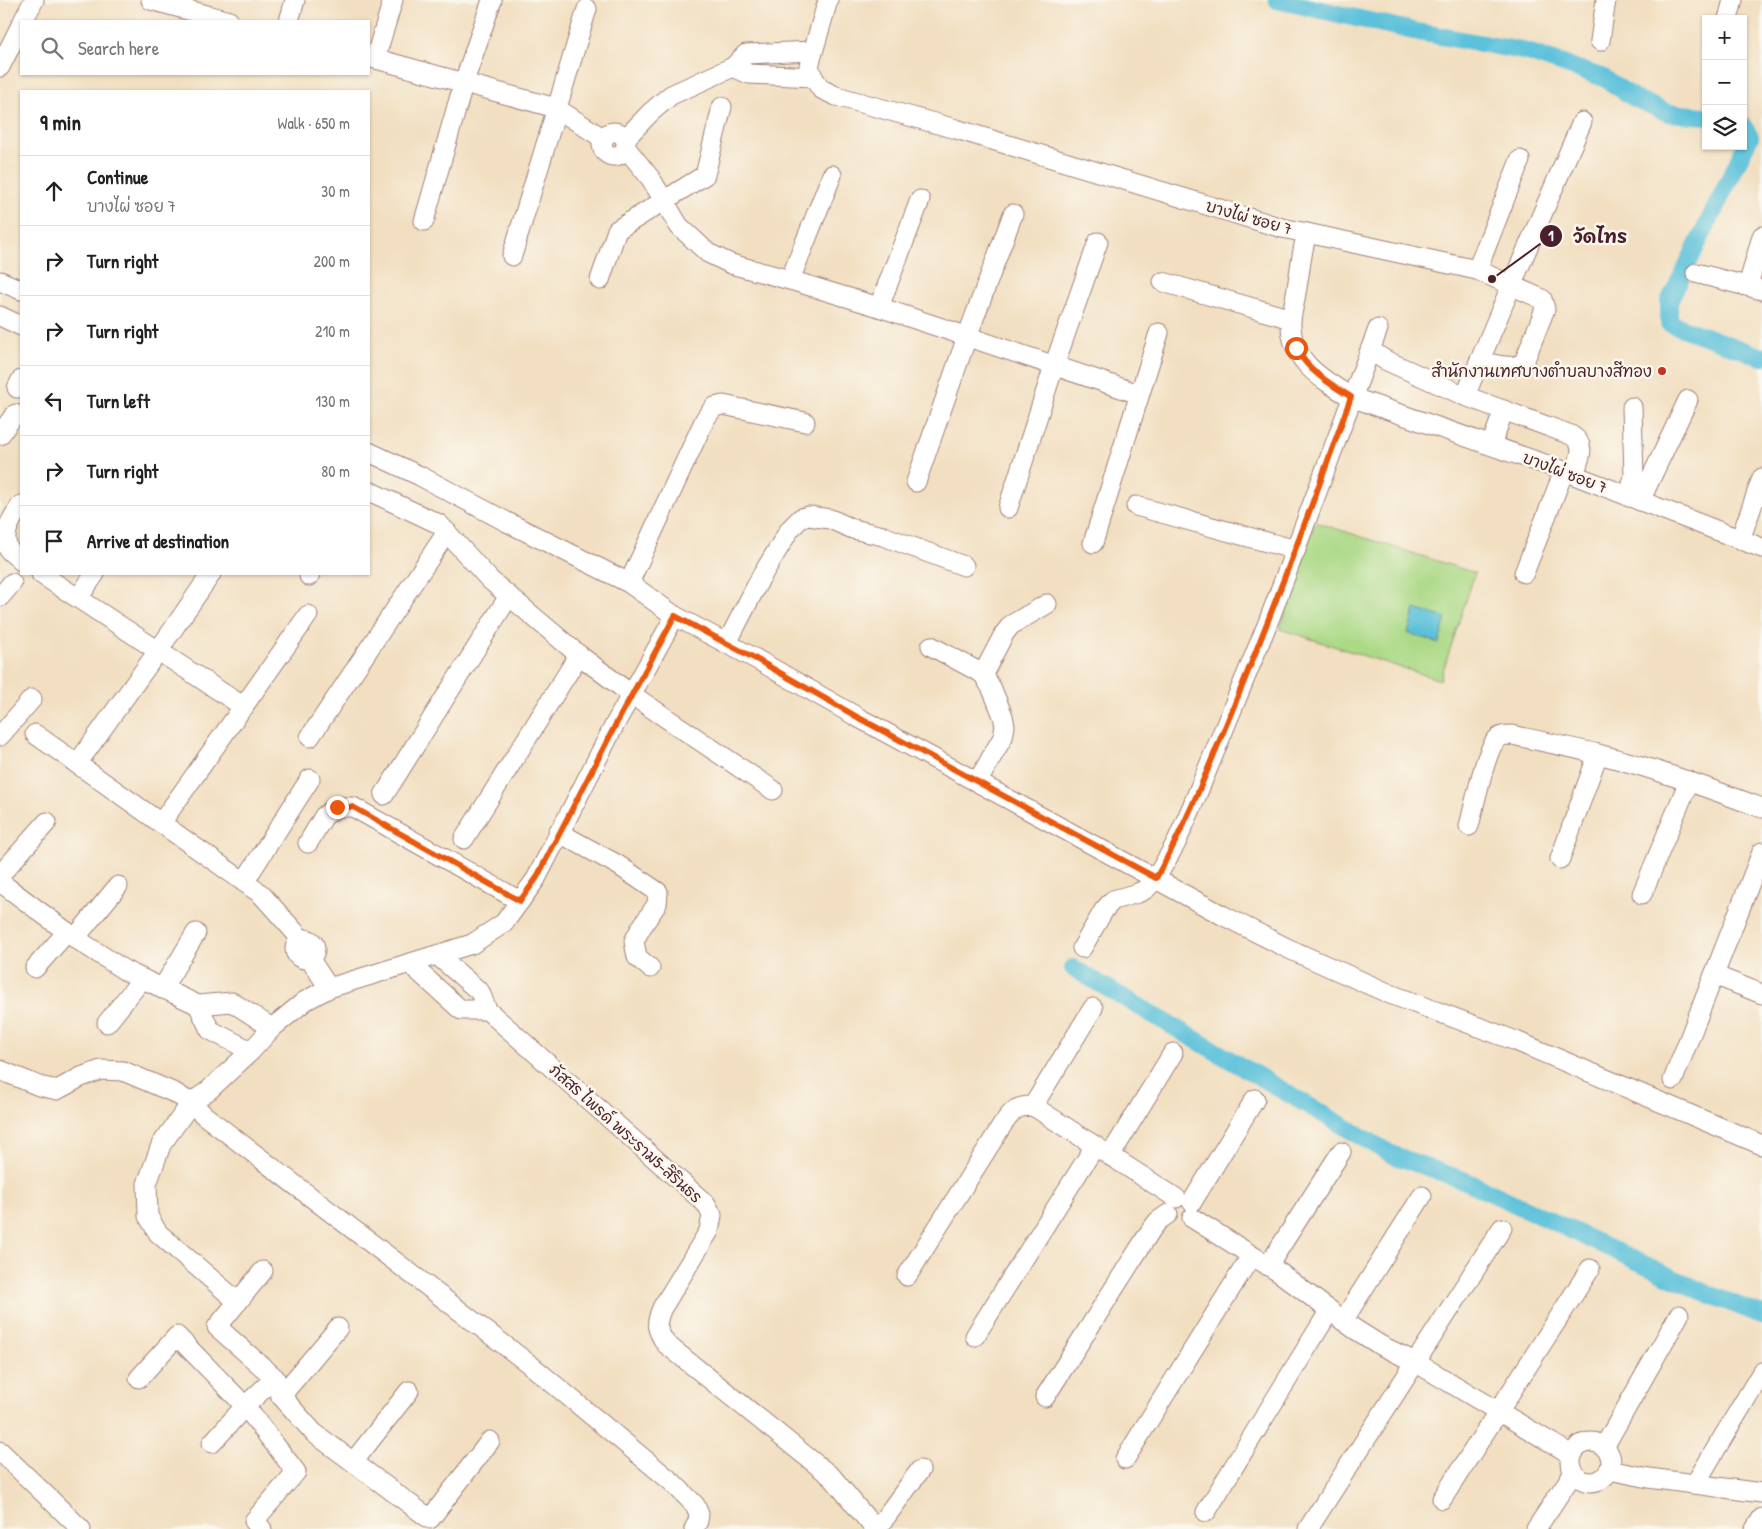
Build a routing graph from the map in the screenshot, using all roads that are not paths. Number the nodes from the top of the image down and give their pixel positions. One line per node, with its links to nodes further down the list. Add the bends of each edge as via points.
1 (34, 0): 12 (street)
2 (151, 0): 9 (street)
3 (295, 0): 14 (street)
4 (393, 0): 18 (street)
5 (492, 0): 22 (street)
6 (828, 0): 17 (street)
7 (1606, 0): 16 (street)
8 (1733, 0): 11 (street)
9 (195, 6): 13 (street)
10 (587, 9): 24 (street)
11 (1729, 15)
12 (24, 20)
13 (227, 20)
14 (289, 20)
15 (20, 27): 19 (street)
16 (1600, 41)
17 (813, 51): 20 (street, via 746,54); 21 (street, via 809,66)
18 (372, 58): 22 (street)
19 (0, 67)
20 (733, 67): 21 (street, via 749,74); 26 (street, via 672,95 651,112)
21 (813, 77): 33 (street, บางไผ่ ซอย 7, via 821,89 836,96)
22 (464, 82): 24 (street); 32 (street)
23 (722, 107): 30 (street, via 705,175)
24 (556, 108): 26 (street, via 604,139 603,148 609,155 619,155); 36 (street)
25 (1582, 122): 43 (street)
26 (625, 143): 30 (street)
27 (1520, 160): 37 (street)
28 (832, 175): 40 (street)
29 (920, 200): 46 (street)
30 (664, 201): 39 (street, via 617,230); 40 (street, via 679,226 708,253 731,264)
31 (1012, 214): 52 (street)
32 (424, 221)
33 (1307, 233): 37 (street); 48 (street, บางไผ่ ซอย 7)
34 (1762, 236): 44 (street)
35 (1098, 242): 55 (street)
36 (512, 256)
37 (1477, 270): 43 (street)
38 (1696, 273): 44 (street)
39 (600, 280)
40 (790, 280): 46 (street)
41 (0, 281): 45 (street)
42 (1164, 282): 48 (street)
43 (1511, 286): 54 (street); 54 (street, via 1542,299 1545,304 1524,362 1511,367)
44 (1755, 288)
45 (20, 290)
46 (879, 307): 52 (street)
47 (0, 316): 49 (street)
48 (1291, 319): 58 (street, บางไผ่ ซอย 7, via 1292,336 1302,359 1313,371)
49 (20, 326)
50 (1378, 329): 53 (street)
51 (1159, 333): 56 (street)
52 (966, 337): 55 (street); 69 (street)
53 (1370, 350): 57 (street); 58 (street)
54 (1479, 360): 57 (street)
55 (1054, 366): 56 (street); 74 (street)
56 (1139, 394): 77 (street)
57 (1465, 396): 61 (street)
58 (1351, 397): 65 (street, บางไผ่ ซอย 7); 79 (street)
59 (1688, 400): 71 (street)
60 (1632, 407): 71 (street)
61 (1504, 410): 65 (street); 67 (street, via 1577,439 1581,452)
62 (15, 414): 64 (street)
63 (805, 422): 87 (street, via 723,404 714,407 705,419)
64 (0, 435)
65 (1491, 445): 67 (street, บางไผ่ ซอย 7)
66 (370, 452): 87 (street)
67 (1569, 473): 71 (street, บางไผ่ ซอย 7); 82 (street)
68 (1762, 478): 76 (street)
69 (916, 482)
70 (370, 491): 75 (street, via 439,524)
71 (1634, 499): 76 (street, บางไผ่ ซอย 7)
72 (1136, 506): 79 (street)
73 (20, 507): 80 (street, via 8,526 6,537 8,549)
74 (1008, 508)
75 (446, 532): 88 (street); 104 (street)
76 (1740, 540): 78 (street, บางไผ่ ซอย 7)
77 (1093, 543)
78 (1762, 548)
79 (1296, 550): 122 (street, via 1191,810)
80 (20, 559)
81 (964, 566): 94 (street, via 830,519 801,518 790,529 761,577)
82 (1524, 573)
83 (43, 575): 90 (street)
84 (94, 575): 90 (street)
85 (209, 575): 96 (street)
86 (12, 582): 89 (street)
87 (629, 583): 93 (street)
88 (509, 596): 97 (street); 111 (street)
89 (0, 597)
90 (78, 598): 96 (street)
91 (1047, 604): 98 (street, via 1011,625)
92 (308, 615): 101 (street)
93 (675, 616): 94 (street); 99 (street)
94 (727, 643): 109 (street)
95 (931, 646): 98 (street)
96 (158, 651): 101 (street); 106 (street)
97 (579, 655): 99 (street); 117 (street)
98 (983, 674): 109 (street, via 1003,716 1004,726 1003,737)
99 (632, 695): 110 (street); 116 (street)
100 (32, 699): 103 (street)
101 (244, 707): 114 (street)
102 (35, 734): 106 (street)
103 (0, 736)
104 (310, 738)
105 (1598, 754): 108 (street); 115 (street, via 1503,735 1496,739 1489,751); 120 (street)
106 (77, 764): 114 (street)
107 (310, 779): 124 (street)
108 (1689, 781): 112 (street); 126 (street)
109 (978, 782): 122 (street)
110 (773, 790)
111 (384, 795)
112 (1762, 808)
113 (47, 822): 121 (street)
114 (161, 823): 124 (street)
115 (1469, 826)
116 (558, 832): 127 (street, via 536,879); 134 (street, via 618,865 658,892 657,904 634,940 637,957)
117 (464, 839)
118 (308, 843): 127 (street, via 324,816 337,807 353,807)
119 (1762, 852): 135 (street)
120 (1560, 859)
121 (0, 875)
122 (1156, 878): 130 (street, via 1138,894 1113,900); 152 (street, via 1289,949 1390,994 1516,1041)
123 (0, 882): 129 (street)
124 (244, 882): 137 (street, via 261,894 302,940 311,941 315,950 309,958)
125 (118, 886): 129 (street)
126 (1642, 894)
127 (520, 901): 131 (street, via 504,923 472,944)
128 (196, 933): 138 (street)
129 (71, 935): 133 (street); 136 (street)
130 (1082, 948)
131 (437, 955): 132 (street); 142 (street, via 480,992)
132 (409, 963): 137 (street); 142 (street, via 461,1010)
133 (35, 968)
134 (650, 968)
135 (1714, 975): 139 (street); 148 (street)
136 (142, 979): 138 (street); 143 (street)
137 (329, 988): 144 (street, via 305,1001)
138 (162, 989): 140 (street)
139 (1762, 994)
140 (198, 1005): 144 (street, via 232,1002); 145 (street, via 210,1030)
141 (1093, 1008): 151 (street)
142 (487, 1010): 194 (street, ภัสสร ไพรด์ พระราม5-สิรินธร, via 706,1204 712,1215 710,1231 662,1308 657,1319 658,1332 666,1344 832,1477)
143 (107, 1023)
144 (272, 1028): 145 (street)
145 (251, 1051): 150 (street)
146 (1173, 1053): 153 (street)
147 (0, 1070): 150 (street, via 58,1090 102,1070 123,1071)
148 (1673, 1080)
149 (1255, 1099): 156 (street)
150 (191, 1103): 163 (street, via 161,1146 146,1184 148,1216 158,1233); 193 (street, via 533,1368 672,1482 695,1505 699,1514)
151 (1034, 1106): 153 (street); 162 (street, via 1020,1106 1011,1113)
152 (1762, 1145)
153 (1102, 1151): 156 (street); 167 (street)
154 (1341, 1152): 159 (street)
155 (1422, 1196): 164 (street)
156 (1182, 1208): 158 (street); 174 (street, via 1158,1221 1151,1230)
157 (1502, 1228): 168 (street)
158 (1251, 1256): 159 (street); 181 (street)
159 (1268, 1266): 164 (street)
160 (1590, 1269): 176 (street)
161 (263, 1271): 163 (street)
162 (907, 1276)
163 (238, 1302): 171 (street, via 217,1327)
164 (1336, 1315): 168 (street, via 1380,1345); 189 (street)
165 (1679, 1315): 179 (street)
166 (338, 1328): 173 (street)
167 (975, 1336)
168 (1415, 1362): 176 (street); 195 (street)
169 (1762, 1372): 186 (street)
170 (139, 1378): 175 (street, via 177,1336)
171 (275, 1378): 173 (street); 175 (street)
172 (409, 1391): 182 (street)
173 (281, 1396): 182 (street, via 314,1433)
174 (1045, 1398)
175 (245, 1406): 178 (street); 192 (street, via 296,1472 254,1521)
176 (1498, 1411): 183 (street); 188 (street)
177 (490, 1441): 182 (street, via 430,1519)
178 (212, 1443)
179 (1604, 1447): 183 (street, via 1596,1442 1586,1442 1578,1447); 185 (street, via 1611,1462)
180 (0, 1451): 191 (street)
181 (1125, 1459)
182 (354, 1461)
183 (1573, 1464): 185 (street, via 1581,1480 1592,1482 1602,1479); 196 (street)
184 (920, 1470): 194 (street)
185 (1609, 1470): 186 (street)
186 (1695, 1484): 187 (street)
187 (1762, 1493)
188 (1442, 1499)
189 (1206, 1512)
190 (1762, 1518): 197 (street)
191 (81, 1529)
192 (262, 1529)
193 (694, 1529)
194 (876, 1529)
195 (1308, 1529)
196 (1536, 1529)
197 (1756, 1529)

